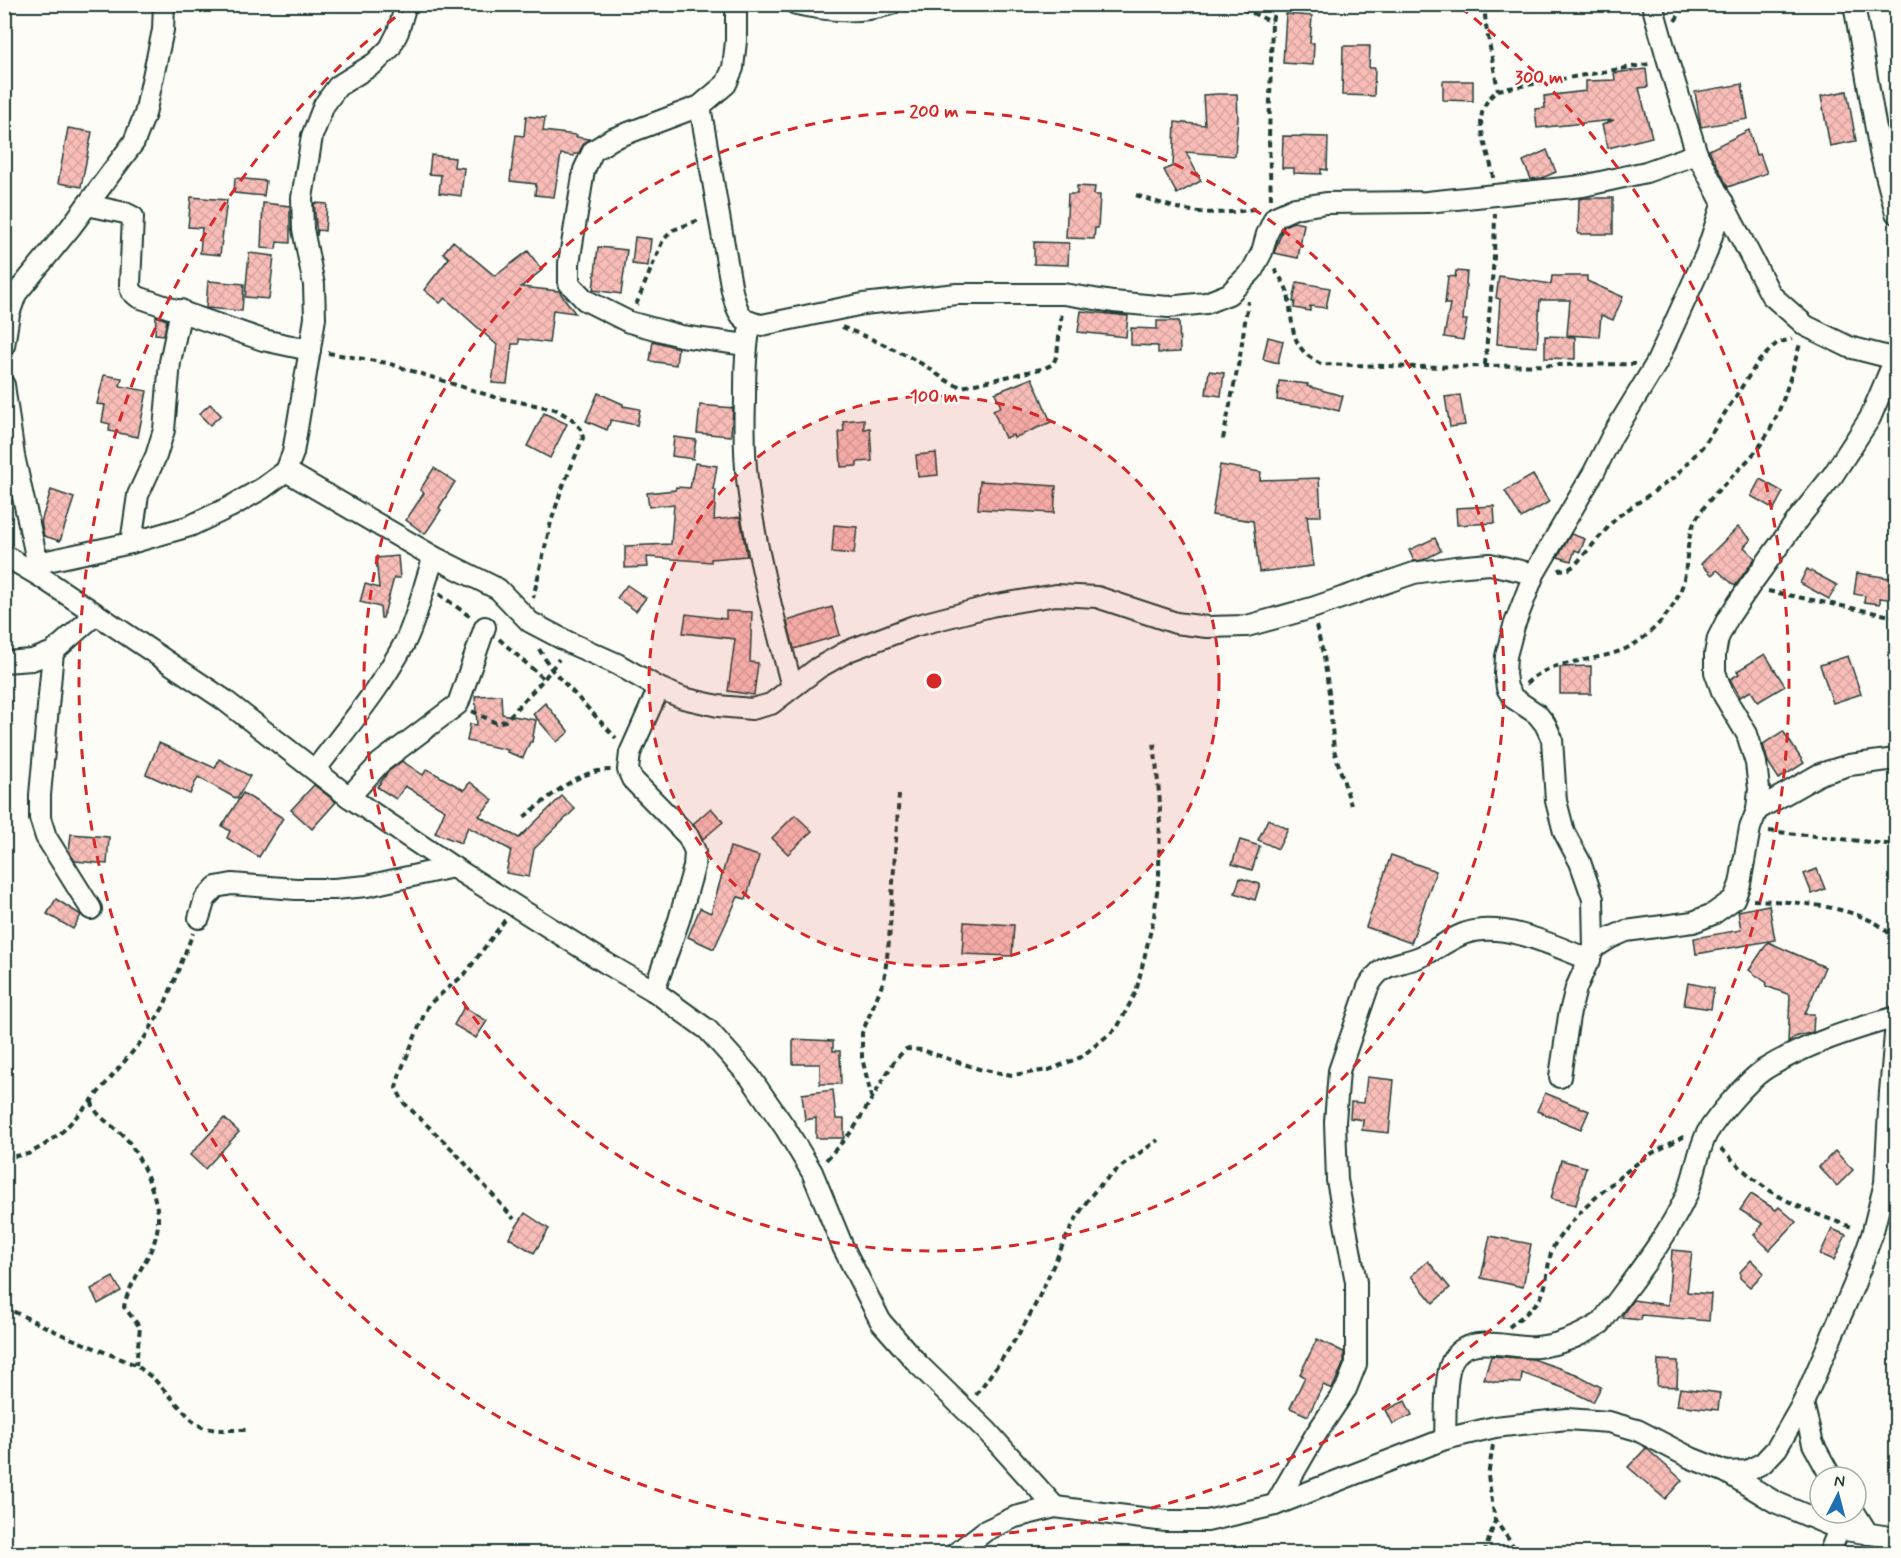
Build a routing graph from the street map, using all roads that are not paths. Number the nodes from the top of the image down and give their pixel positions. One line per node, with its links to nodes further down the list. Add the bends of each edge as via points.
1 (164, 4): 11 (street, via 163,30 145,114 134,142)
2 (406, 4): 17 (street, via 390,48 375,63 338,86 324,105 312,136 302,198 303,230 314,285 315,318)
3 (796, 4): 4 (street, via 839,12 866,11)
4 (891, 4)
5 (1653, 4): 9 (street)
6 (1854, 4): 12 (street, via 1880,152)
7 (740, 6): 8 (street, via 733,68 726,84)
8 (700, 106): 14 (street, via 732,291 740,316); 15 (street, via 612,139 593,151 584,170 569,282 585,300 629,322 681,336)
9 (1697, 154): 10 (street); 14 (street, via 1646,172 1584,186 1427,202 1326,203 1273,211 1262,252 1252,271 1229,294 1206,303 1168,307 1064,294 957,294 863,304 762,325)
10 (1723, 202): 18 (street, via 1771,295 1806,326 1850,347); 26 (street, via 1707,254 1656,364)
11 (87, 205): 13 (street, via 133,217 131,291 138,297); 16 (street, via 16,294)
12 (1896, 213)
13 (181, 310): 17 (street, via 262,340); 22 (street, via 170,362 164,430 138,495)
14 (750, 323): 15 (street)
15 (746, 345): 31 (street, via 748,487)
16 (4, 346)
17 (310, 350): 21 (street, via 293,453)
18 (1896, 359): 36 (street, via 1864,428 1749,586 1718,638 1714,672 1747,734 1756,764)
19 (4, 385): 20 (street)
20 (9, 455): 25 (street)
21 (286, 471): 22 (street, via 263,488 190,526); 24 (street)
22 (131, 543): 25 (street)
23 (4, 555): 25 (street)
24 (434, 557): 32 (street, via 498,589 530,622); 34 (street, via 415,620 403,645)
25 (39, 570): 27 (street)
26 (1536, 571): 31 (street, via 1490,564 1414,573 1247,626 1176,623 1097,597 1056,595 991,606 914,626 848,651); 40 (street, via 1506,656 1507,688 1537,714 1552,740 1556,801 1564,832 1593,899)
27 (96, 614): 29 (street); 34 (street, via 224,699)
28 (485, 627): 35 (street, via 458,704 380,763)
29 (53, 652): 30 (street, via 32,660); 38 (street, via 40,818 46,837)
30 (4, 662)
31 (792, 687): 32 (street, via 771,704 752,709 717,706)
32 (659, 688): 41 (street, via 629,762 632,779 688,836 695,851 680,920)
33 (1896, 759): 36 (street, via 1848,765 1820,774)
34 (316, 769): 35 (street)
35 (349, 797): 37 (street)
36 (1757, 810): 40 (street, via 1734,899 1693,922 1626,931 1610,938)
37 (453, 867): 39 (street, via 367,886 334,889 232,884 216,887 205,899); 41 (street)
38 (91, 909)
39 (199, 918)
40 (1592, 954): 44 (street, via 1574,997); 49 (street, via 1534,937 1487,929 1465,933 1438,949 1375,974 1339,1071 1335,1122 1337,1180 1356,1282 1356,1364 1346,1389)
41 (654, 991): 50 (street, via 708,1030 750,1077 786,1129 812,1172 843,1247 881,1322)
42 (1896, 1017): 46 (street, via 1834,1037 1763,1070 1697,1135 1687,1194 1601,1323 1553,1344 1519,1347 1490,1343 1472,1345 1459,1352 1448,1379)
43 (1896, 1023): 45 (street, via 1885,1183 1854,1285)
44 (1560, 1077)
45 (1803, 1402): 47 (street, via 1813,1444); 48 (street, via 1777,1448 1763,1463 1747,1471)
46 (1445, 1439): 48 (street, via 1496,1427 1567,1419 1609,1422 1637,1430); 49 (street)
47 (1824, 1465)
48 (1726, 1472): 52 (street, via 1775,1502)
49 (1275, 1504): 50 (street, via 1208,1521 1166,1521)
50 (1055, 1507): 55 (street, via 1015,1517 985,1531)
51 (1862, 1525): 53 (street)
52 (1839, 1529): 53 (street); 56 (street)
53 (1868, 1534): 54 (street)
54 (1896, 1538)
55 (955, 1554)
56 (1829, 1554)

